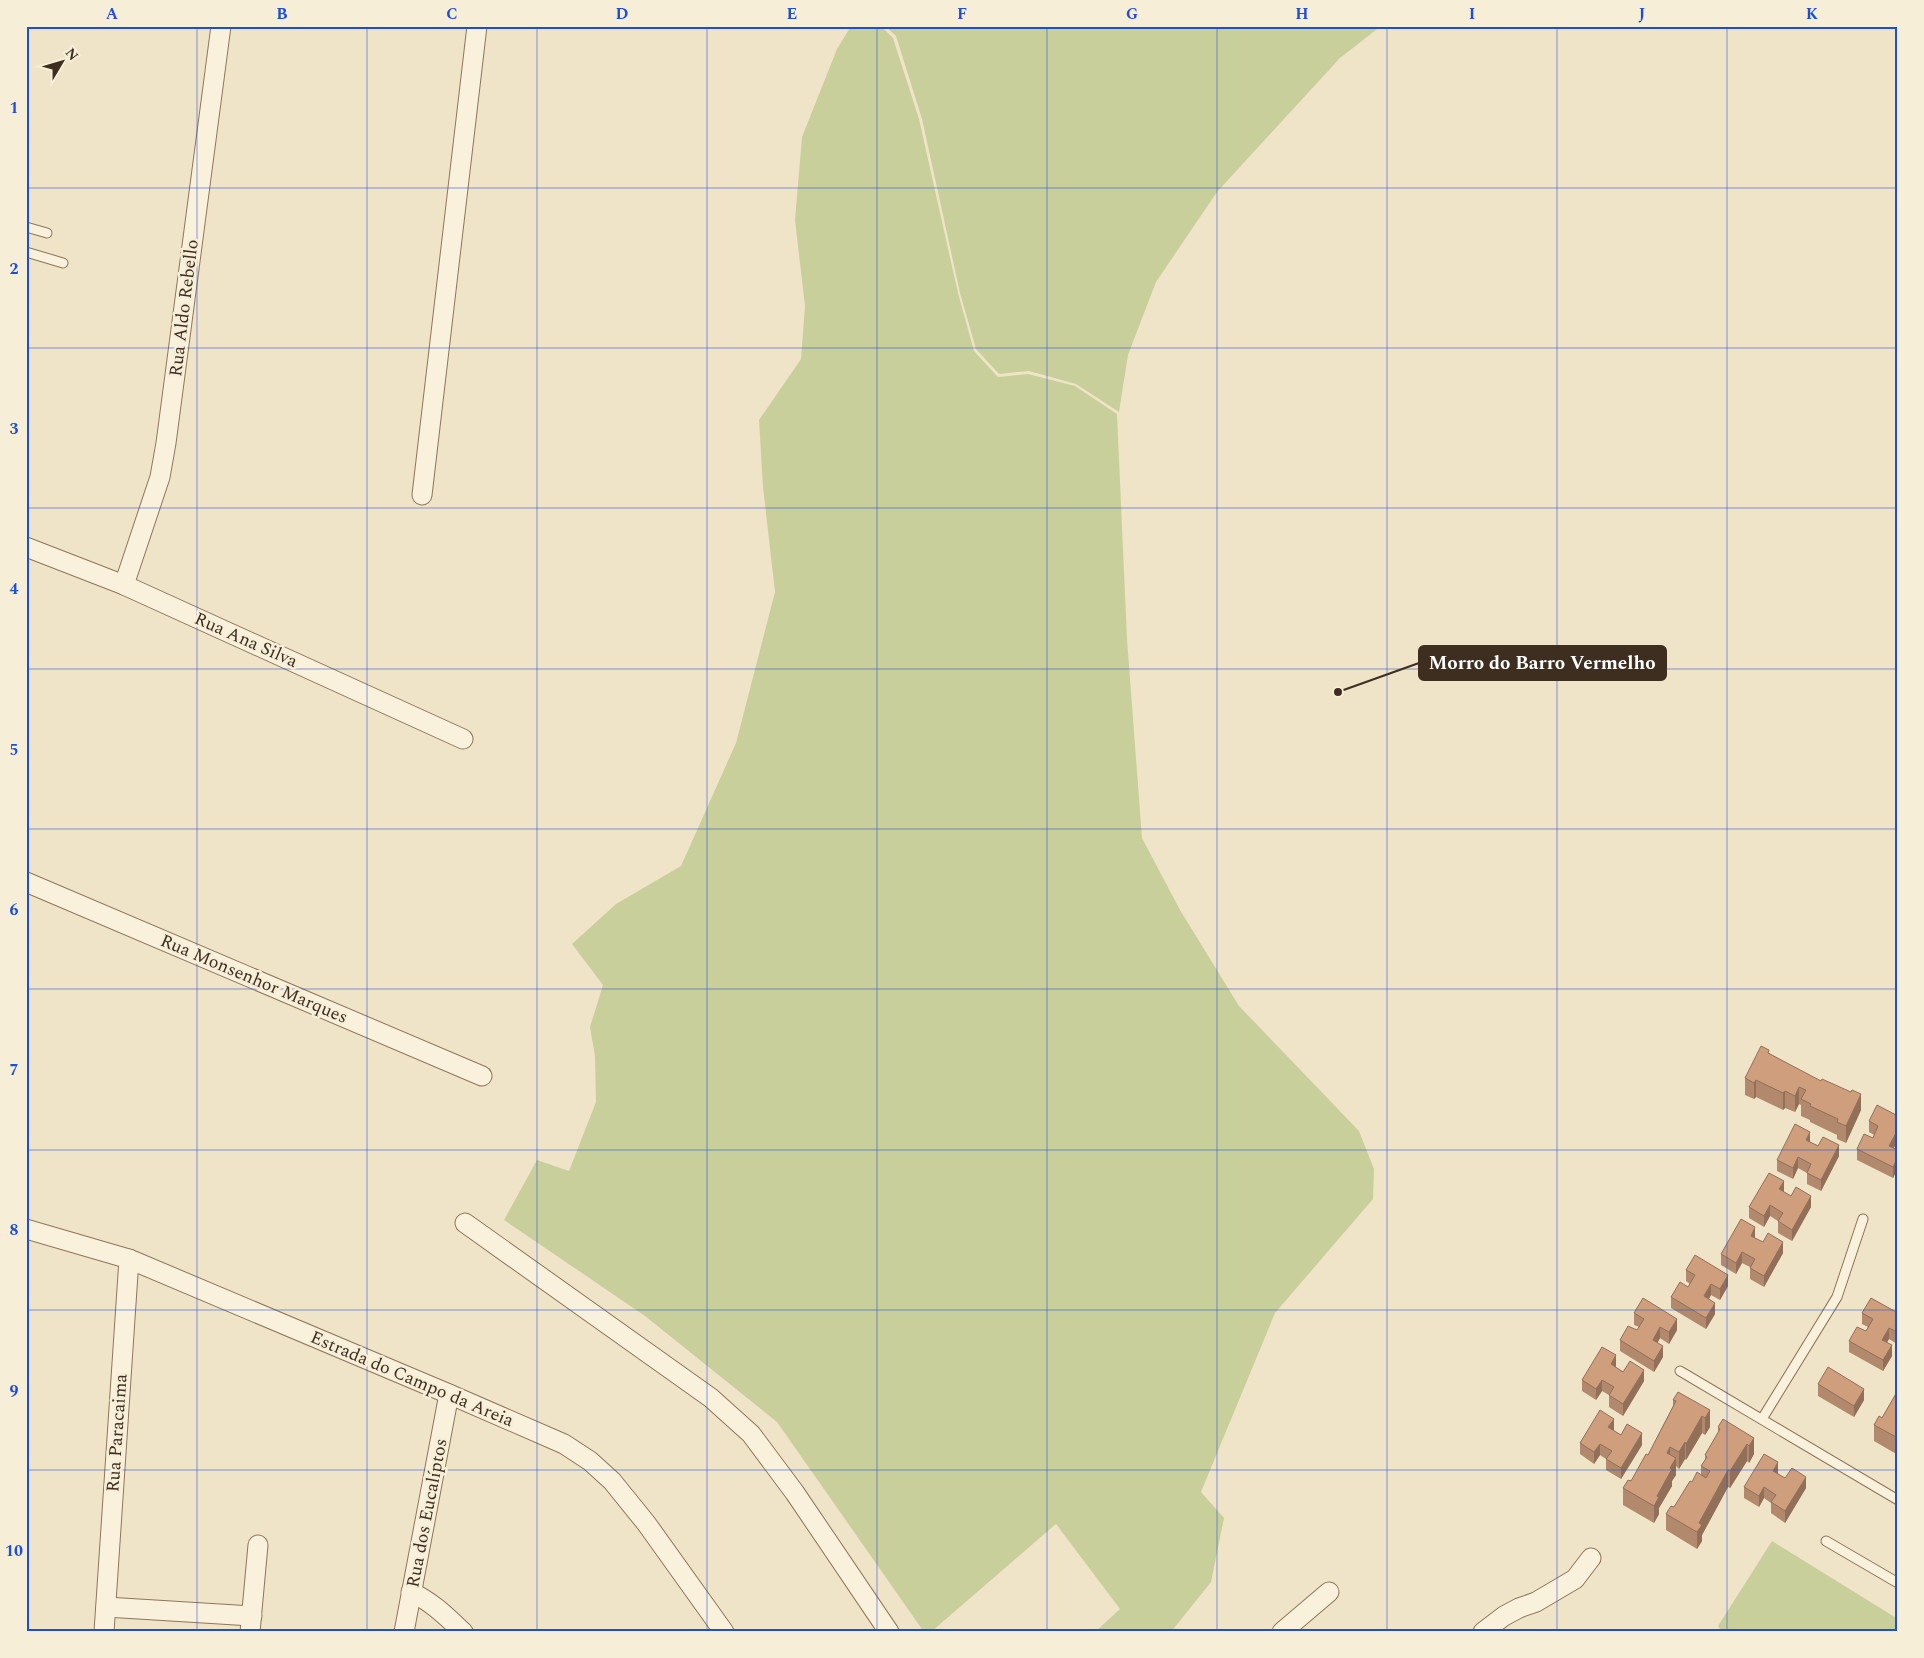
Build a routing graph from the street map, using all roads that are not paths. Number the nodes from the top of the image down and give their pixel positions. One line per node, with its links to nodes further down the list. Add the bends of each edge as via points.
1 (221, 26): 9 (street, Rua Aldo Rebello, via 166,443 160,477)
2 (477, 26): 7 (street)
3 (26, 228): 4 (lane)
4 (47, 233)
5 (26, 252): 6 (lane)
6 (63, 263)
7 (422, 495)
8 (26, 547): 9 (street, Rua Ana Silva)
9 (124, 585): 10 (street, Rua Ana Silva)
10 (463, 739)
11 (26, 882): 12 (street, Rua Monsenhor Marques)
12 (482, 1076)
13 (1864, 1219): 19 (lane, via 1837,1297)
14 (465, 1223): 33 (street, via 711,1398 751,1434)
15 (26, 1229): 16 (street, Estrada do Campo da Areia)
16 (128, 1259): 18 (street, Estrada do Campo da Areia); 27 (street, Rua Paracaima)
17 (1680, 1371): 19 (lane)
18 (449, 1394): 25 (street, Rua dos Eucalíptos); 32 (street, Estrada do Campo da Areia, via 564,1444 590,1461 612,1481 646,1523)
19 (1762, 1419): 20 (lane)
20 (1898, 1500)
21 (1826, 1541): 24 (lane)
22 (258, 1545): 28 (street)
23 (1591, 1558): 35 (street, via 1575,1579 1504,1616)
24 (1898, 1583)
25 (411, 1592): 30 (street, Rua dos Eucalíptos); 31 (street, via 435,1606)
26 (1328, 1592): 34 (street)
27 (106, 1606): 28 (street); 29 (street, Rua Paracaima)
28 (251, 1624)
29 (104, 1632)
30 (404, 1632)
31 (463, 1632)
32 (724, 1632)
33 (889, 1632)
34 (1282, 1632)
35 (1483, 1632)

